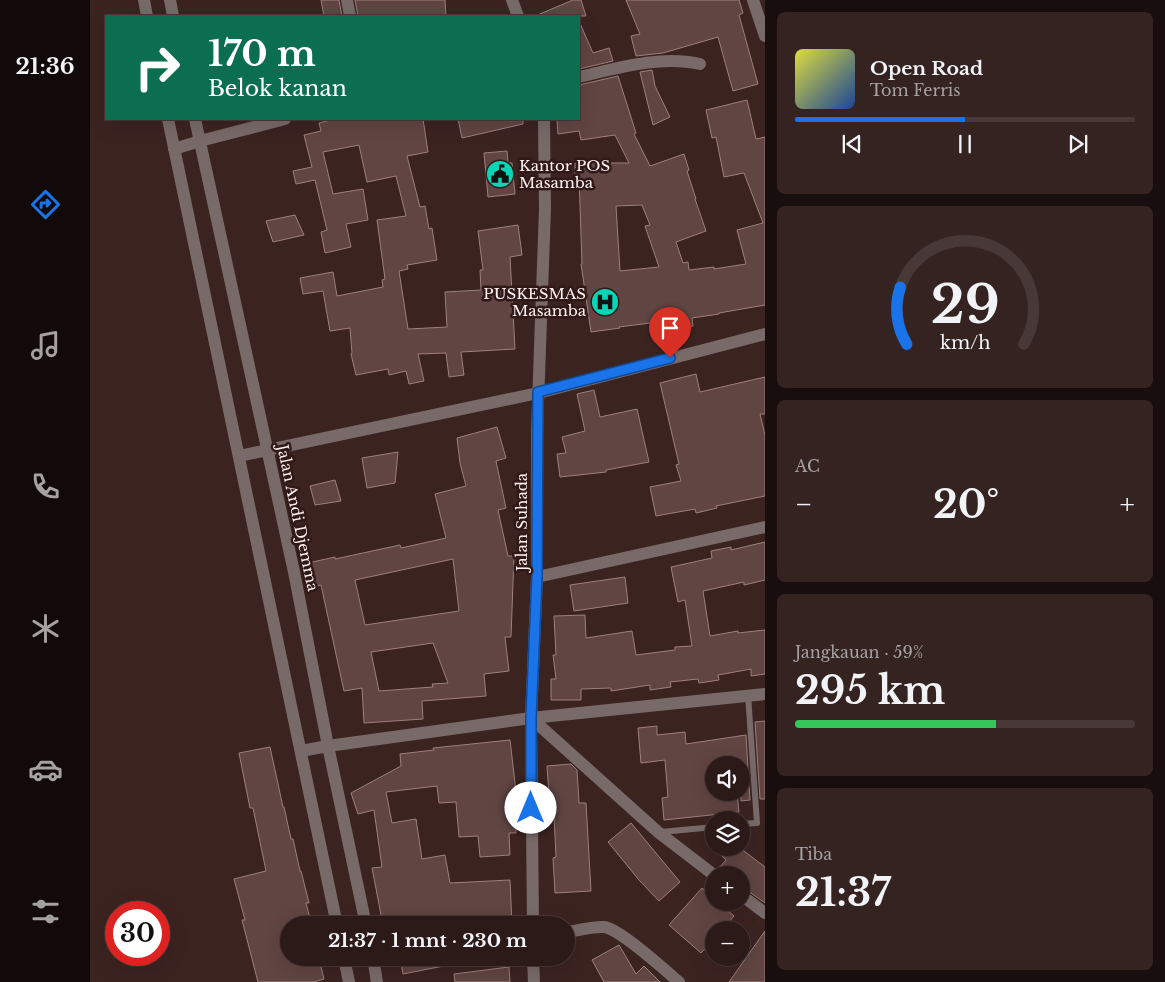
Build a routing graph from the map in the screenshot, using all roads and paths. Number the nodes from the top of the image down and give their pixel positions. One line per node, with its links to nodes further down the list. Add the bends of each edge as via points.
1 (144, 0): 6 (street)
2 (170, 0): 7 (street)
3 (347, 0): 8 (street)
4 (512, 0): 9 (street)
5 (753, 0): 10 (street)
6 (147, 15)
7 (174, 15)
8 (350, 15)
9 (518, 15)
10 (765, 36)
11 (700, 64): 12 (street, via 687,61 646,62)
12 (580, 77)
13 (168, 120): 18 (street)
14 (195, 120): 17 (street, Jalan Andi Djemma)
15 (281, 120): 17 (street)
16 (544, 120): 20 (street, Jalan Suhada)
17 (200, 141): 18 (street); 21 (street, Jalan Andi Djemma)
18 (174, 149): 22 (street)
19 (765, 334): 20 (street)
20 (538, 392): 21 (street); 24 (street, Jalan Suhada)
21 (267, 450): 22 (street); 28 (street, Jalan Andi Djemma)
22 (239, 456): 29 (street)
23 (765, 528): 24 (street)
24 (537, 577): 27 (street, Jalan Suhada)
25 (765, 694): 26 (street)
26 (748, 695): 27 (street); 30 (lane, via 757,823)
27 (531, 718): 28 (street); 32 (street); 38 (street, Jalan Suhada)
28 (328, 746): 29 (street); 37 (street, Jalan Andi Djemma)
29 (301, 752): 36 (street)
30 (750, 823)
31 (705, 828): 32 (lane)
32 (658, 832): 33 (street)
33 (705, 868)
34 (750, 902): 35 (street)
35 (765, 913)
36 (335, 916)
37 (364, 916)
38 (533, 916)
39 (575, 931): 46 (street, via 595,927 616,931)
40 (346, 966): 43 (street)
41 (375, 966): 44 (street)
42 (533, 966): 45 (street)
43 (349, 982)
44 (378, 982)
45 (534, 982)
46 (678, 982)

